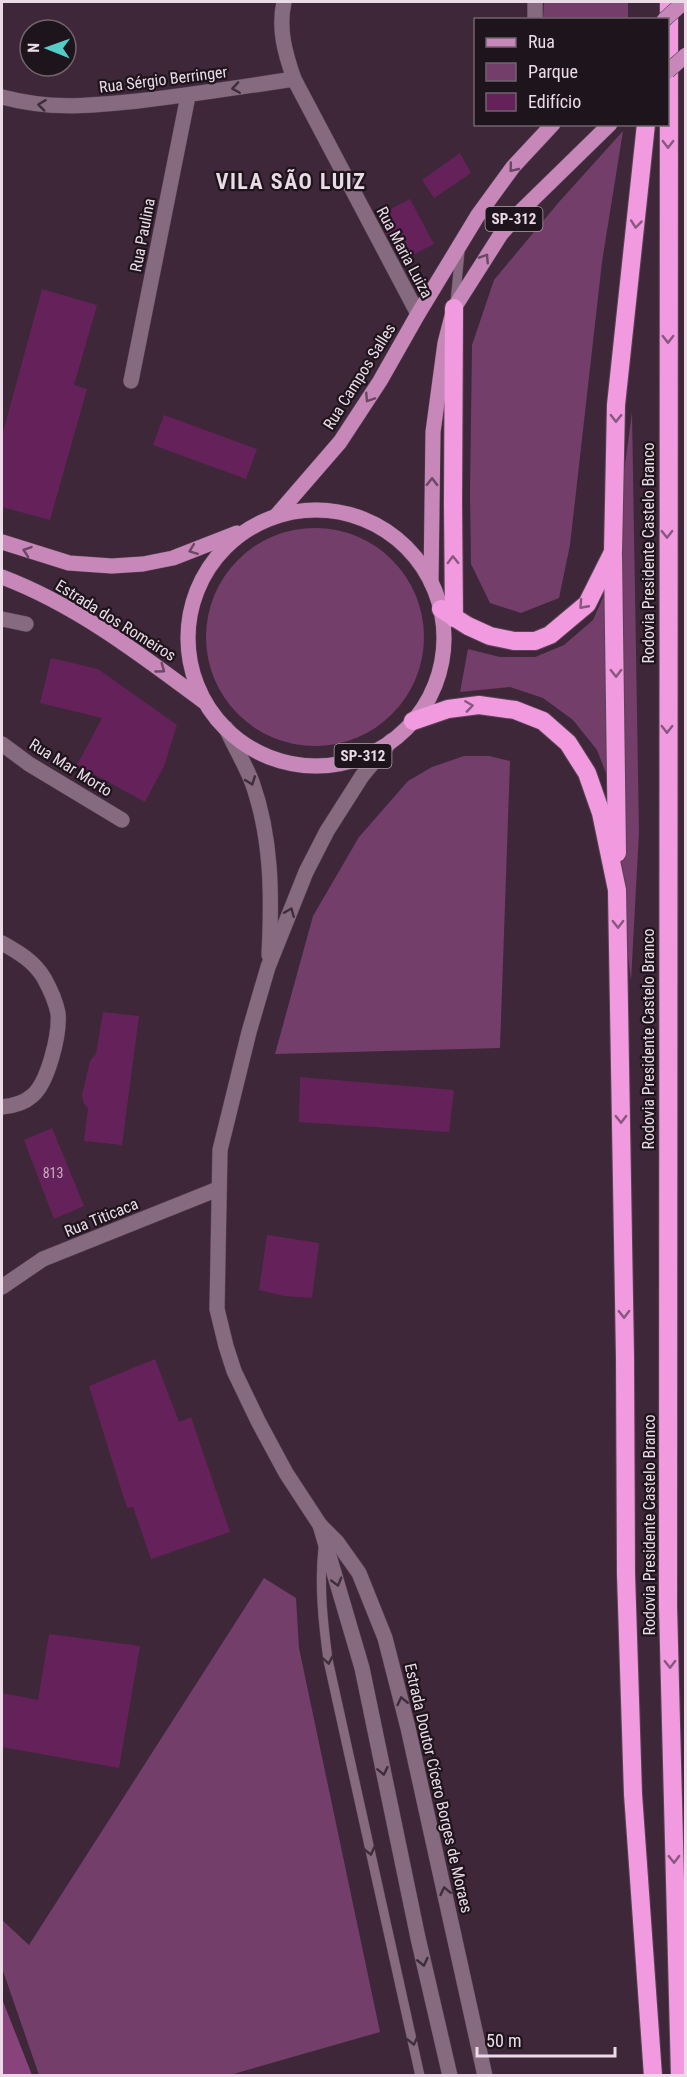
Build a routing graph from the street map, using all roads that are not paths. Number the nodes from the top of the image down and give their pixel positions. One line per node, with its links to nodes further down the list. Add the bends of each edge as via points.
1 (284, 2): 12 (street, Rua Maria Luiza, via 281,32)
2 (535, 2): 6 (street)
3 (660, 2): 7 (highway)
4 (669, 2): 9 (highway, Rodovia Presidente Castelo Branco, one-way to 9)
5 (684, 2): 8 (main road, bridge)
6 (535, 18)
7 (658, 18)
8 (666, 18)
9 (669, 18)
10 (686, 55): 11 (main road, bridge)
11 (669, 71)
12 (294, 79): 13 (street, Rua Sérgio Berringer, one-way to 13); 21 (street, Rua Maria Luiza)
13 (188, 96): 14 (street, Rua Sérgio Berringer, one-way to 14, via 56,107); 22 (street, Rua Paulina)
14 (2, 97)
15 (551, 126): 19 (main road, Rua Campos Salles / SP-312, one-way to 19, via 495,191)
16 (608, 126): 20 (main road, Rua Campos Salles / SP-312, one-way to 16, via 501,234)
17 (646, 126): 26 (highway, one-way to 26, via 616,405)
18 (669, 126): 49 (highway, Rodovia Presidente Castelo Branco, one-way to 49, via 668,1594)
19 (461, 245): 20 (lane, Rua Campos Salles / SP-312); 21 (main road, Rua Campos Salles / SP-312)
20 (454, 308): 28 (main road, Rua Campos Salles / SP-312, one-way to 20, via 433,432 445,343); 29 (highway, one-way to 20, via 453,526)
21 (418, 314): 23 (main road, Rua Campos Salles / SP-312, one-way to 23, via 352,424)
22 (131, 381)
23 (276, 516): 24 (main road, SP-312); 28 (main road, via 302,510 355,515 402,543)
24 (248, 529): 25 (main road, Estrada dos Romeiros / SP-312, one-way to 25, via 173,558 112,566 69,563); 32 (main road, via 212,563 192,607 190,656)
25 (2, 542)
26 (613, 552): 29 (highway, one-way to 29, via 587,604 550,635 535,641 490,636); 38 (highway, one-way to 38)
27 (2, 577): 32 (main road, Estrada dos Romeiros / SP-312, one-way to 32, via 65,606)
28 (431, 582): 29 (main road)
29 (448, 614): 33 (main road, SP-312, via 436,681)
30 (2, 619): 31 (street)
31 (26, 624)
32 (206, 702): 34 (main road, SP-312)
33 (413, 721): 35 (main road, SP-312); 38 (highway, one-way to 38, via 448,709 479,705 515,710 543,721 568,743 587,773 601,813)
34 (226, 728): 35 (main road, SP-312, via 269,757 319,766 345,763); 40 (street, Estrada Doutor Cícero Borges de Moraes, one-way to 40, via 252,782 270,862)
35 (392, 741): 40 (street, Estrada Doutor Cícero Borges de Moraes, one-way to 35, via 327,831 362,776)
36 (2, 744): 37 (street, Rua Mar Morto)
37 (123, 820)
38 (617, 890): 48 (highway, one-way to 48, via 626,1586 633,1794)
39 (2, 943): 41 (street, via 24,954 44,978 58,1013 56,1046 46,1075 33,1096 14,1106)
40 (268, 967): 42 (street, Estrada Doutor Cícero Borges de Moraes, via 220,1150)
41 (2, 1107)
42 (218, 1189): 43 (street, Rua Titicaca, via 43,1259); 44 (street, Estrada Doutor Cícero Borges de Moraes, via 217,1309 226,1346 258,1421)
43 (2, 1287)
44 (322, 1533): 45 (lane, one-way to 45, via 321,1584 328,1660); 46 (street, Estrada Doutor Cícero Borges de Moraes, one-way to 46, via 362,1668); 47 (street, Estrada Doutor Cícero Borges de Moraes, one-way to 44, via 385,1638 359,1573 337,1542)
45 (420, 2076)
46 (450, 2076)
47 (485, 2076)
48 (653, 2076)
49 (680, 2076)

